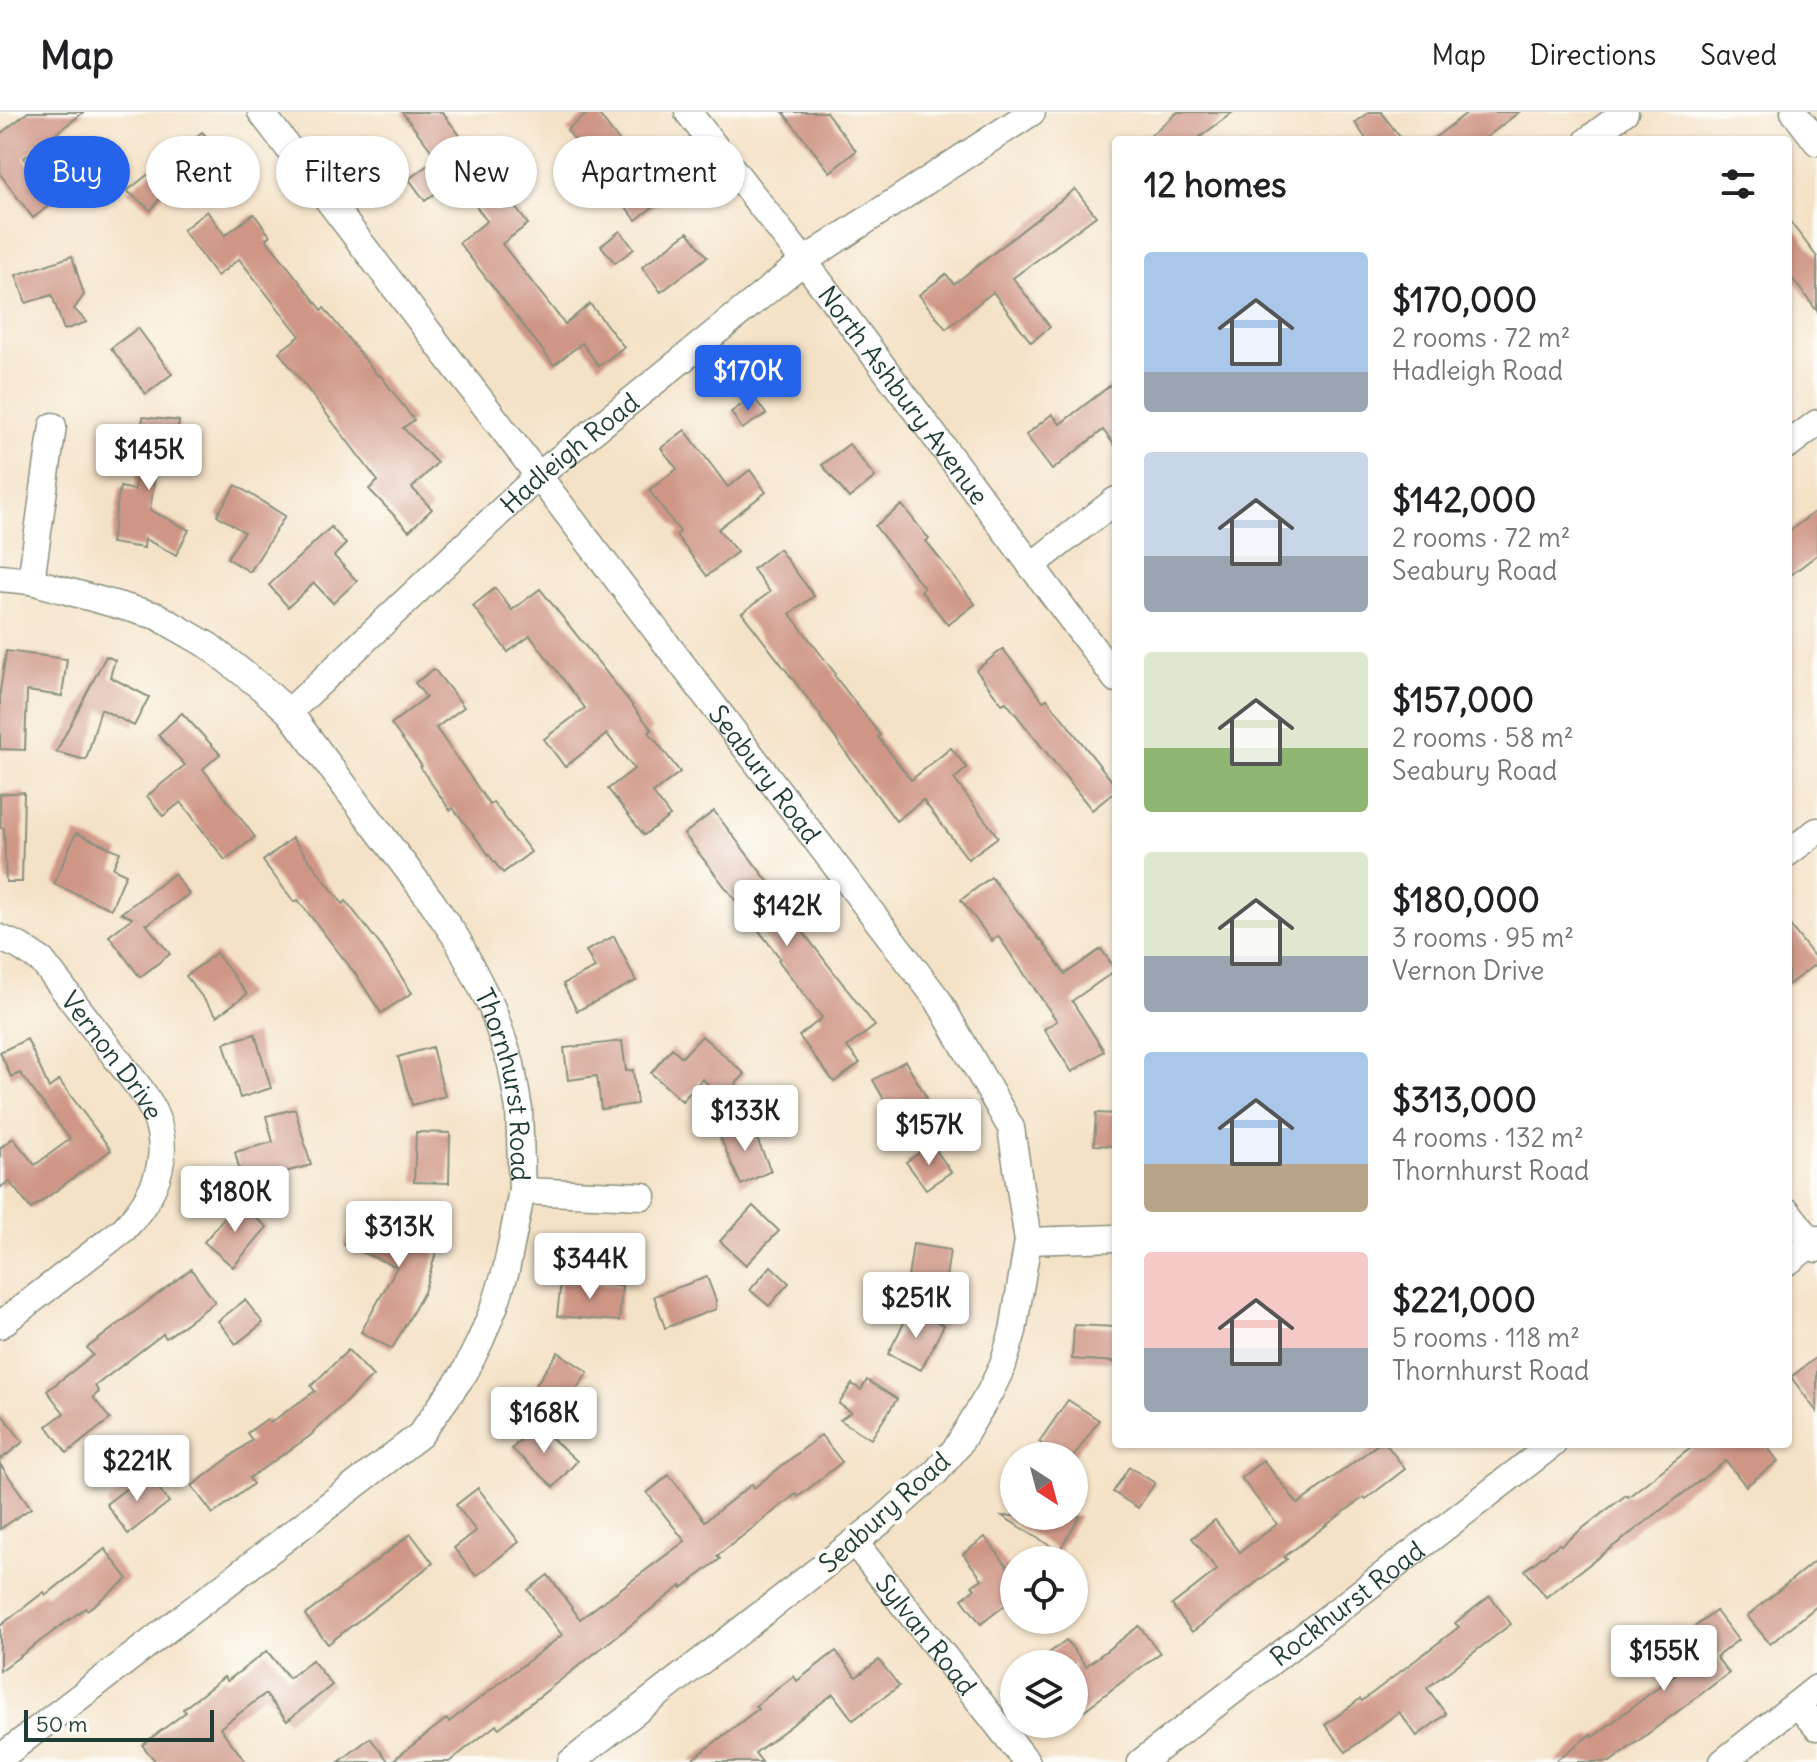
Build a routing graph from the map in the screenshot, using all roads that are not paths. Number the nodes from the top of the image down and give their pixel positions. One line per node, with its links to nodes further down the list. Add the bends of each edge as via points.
1 (261, 112): 12 (street, Seabury Road)
2 (688, 112): 8 (street, North Ashbury Avenue)
3 (1032, 112): 8 (street, Hadleigh Road)
4 (1625, 112): 6 (street)
5 (1794, 112): 7 (street)
6 (1593, 136)
7 (1817, 142)
8 (804, 261): 12 (street, Hadleigh Road); 14 (street, North Ashbury Avenue)
9 (1817, 423): 11 (street)
10 (53, 426): 16 (street)
11 (1792, 442)
12 (538, 476): 18 (street, Hadleigh Road); 26 (street, Seabury Road, via 938,1000 1011,1128)
13 (1112, 503): 14 (street)
14 (1031, 566): 17 (street, North Ashbury Avenue)
15 (0, 578): 16 (street, Thornhurst Road)
16 (31, 581): 18 (street, Thornhurst Road, via 157,616 218,653)
17 (1112, 674)
18 (289, 712): 22 (street, Thornhurst Road, via 432,902 475,972 511,1064 519,1109)
19 (1817, 831): 20 (street)
20 (1792, 850)
21 (0, 938): 29 (street, Vernon Drive, via 42,961 141,1090 154,1108 162,1150 154,1187 139,1213)
22 (522, 1191): 23 (street); 34 (street, Thornhurst Road, via 506,1270 481,1339 465,1372 420,1435)
23 (643, 1196)
24 (1792, 1217): 27 (street)
25 (1112, 1238): 26 (street)
26 (1028, 1241): 31 (street, Seabury Road, via 1013,1331 990,1392 936,1472)
27 (1815, 1244): 28 (street)
28 (1792, 1259)
29 (0, 1325)
30 (1548, 1448): 37 (street, Rockhurst Road)
31 (855, 1543): 35 (street, Seabury Road); 36 (street, Sylvan Road)
32 (1807, 1696): 33 (street); 38 (street)
33 (1817, 1727)
34 (0, 1758)
35 (571, 1762)
36 (1027, 1762)
37 (1141, 1762)
38 (1723, 1762)

